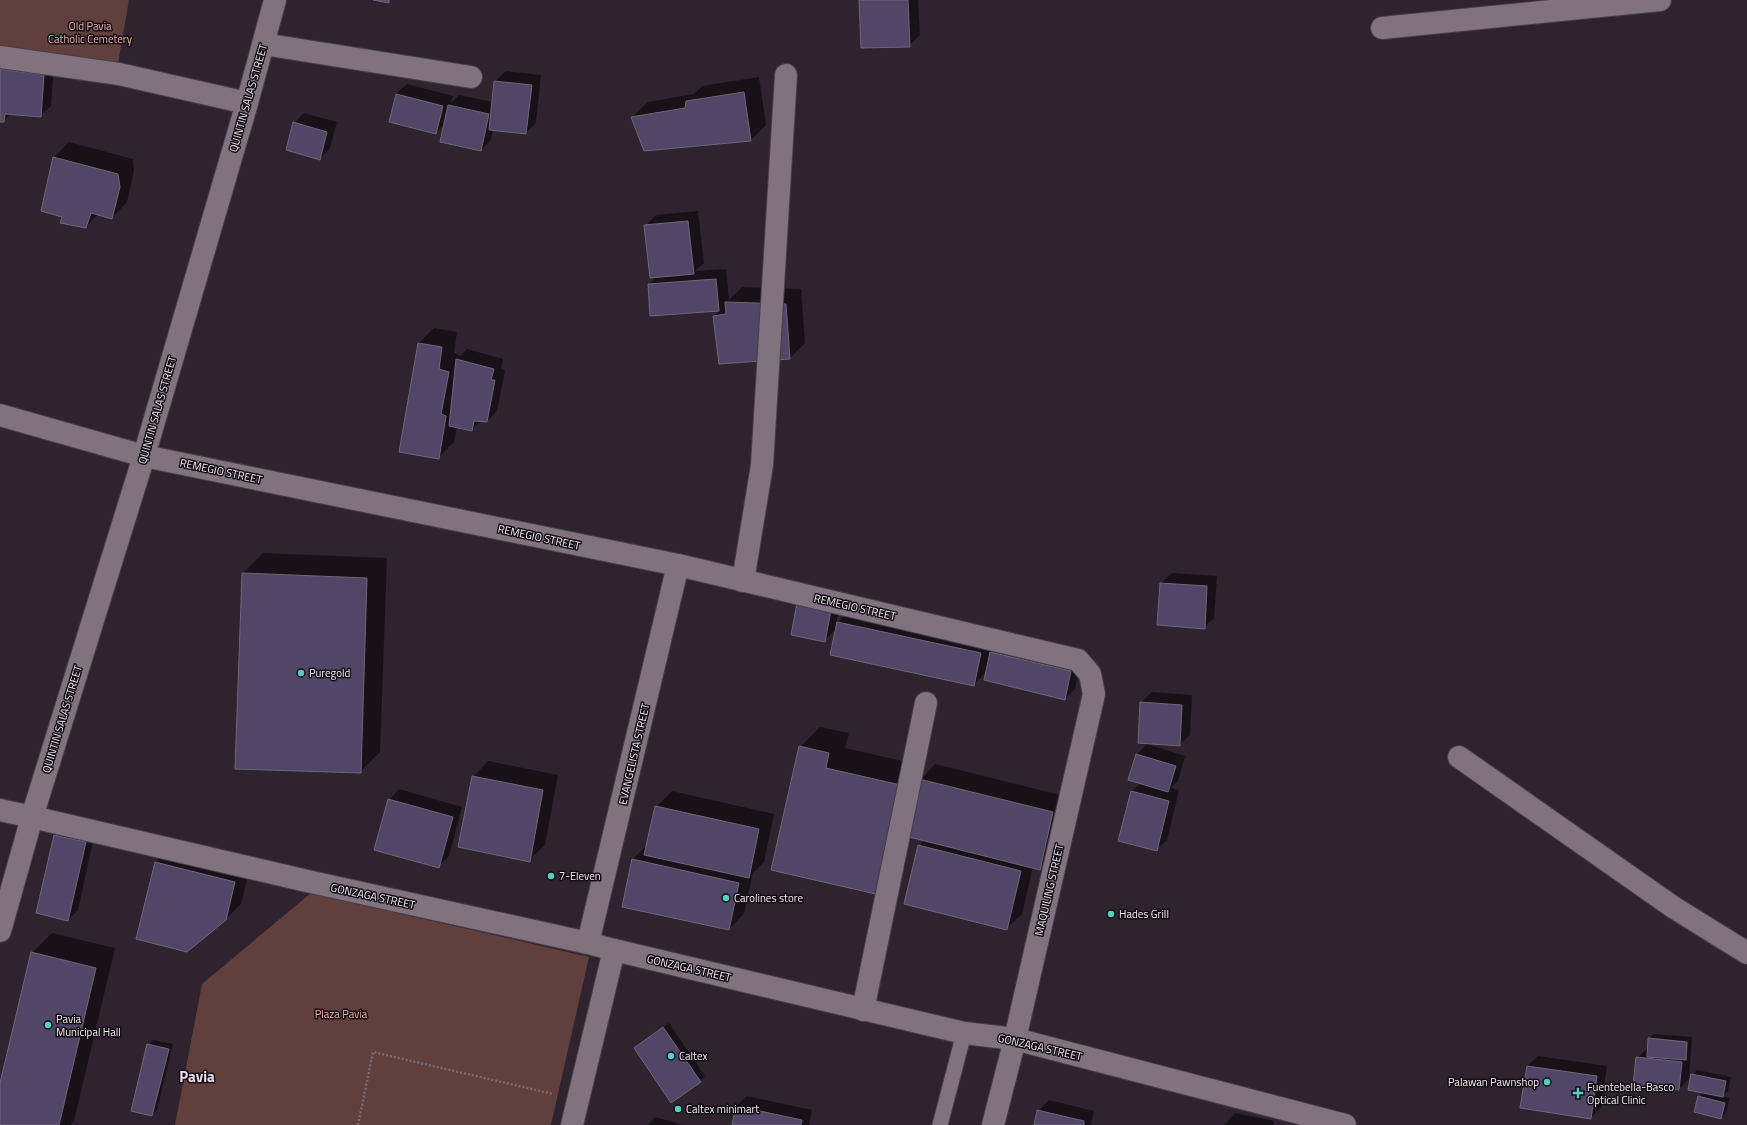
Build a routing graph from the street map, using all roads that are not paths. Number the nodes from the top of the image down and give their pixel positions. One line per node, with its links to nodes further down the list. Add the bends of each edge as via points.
1 (275, 0): 4 (street, QUINTIN SALAS STREET)
2 (1660, 0): 3 (street)
3 (1382, 28)
4 (263, 44): 7 (street); 8 (street, QUINTIN SALAS STREET)
5 (0, 57): 8 (street, via 119,74)
6 (786, 75): 12 (street, via 762,465)
7 (471, 77)
8 (247, 103): 10 (street, QUINTIN SALAS STREET)
9 (0, 415): 10 (street, REMEGIO STREET)
10 (144, 456): 11 (street, REMEGIO STREET); 17 (street, QUINTIN SALAS STREET)
11 (678, 565): 12 (street, REMEGIO STREET); 19 (street, EVANGELISTA STREET)
12 (743, 581): 13 (street, REMEGIO STREET)
13 (1078, 660): 24 (street, MAQUILING STREET, via 1090,674 1094,694)
14 (926, 703): 22 (street)
15 (1459, 757): 21 (street, via 1673,907)
16 (0, 810): 17 (street, GONZAGA STREET)
17 (32, 817): 18 (street, QUINTIN SALAS STREET); 19 (street, GONZAGA STREET, via 307,882)
18 (0, 931)
19 (588, 943): 20 (street, GONZAGA STREET)
20 (614, 950): 22 (street, GONZAGA STREET); 25 (street)
21 (1747, 953)
22 (863, 1010): 23 (street, GONZAGA STREET)
23 (964, 1033): 24 (street, GONZAGA STREET); 26 (lane)
24 (1014, 1039): 27 (street, MAQUILING STREET); 28 (street, GONZAGA STREET)
25 (572, 1125)
26 (940, 1125)
27 (993, 1125)
28 (1345, 1125)

